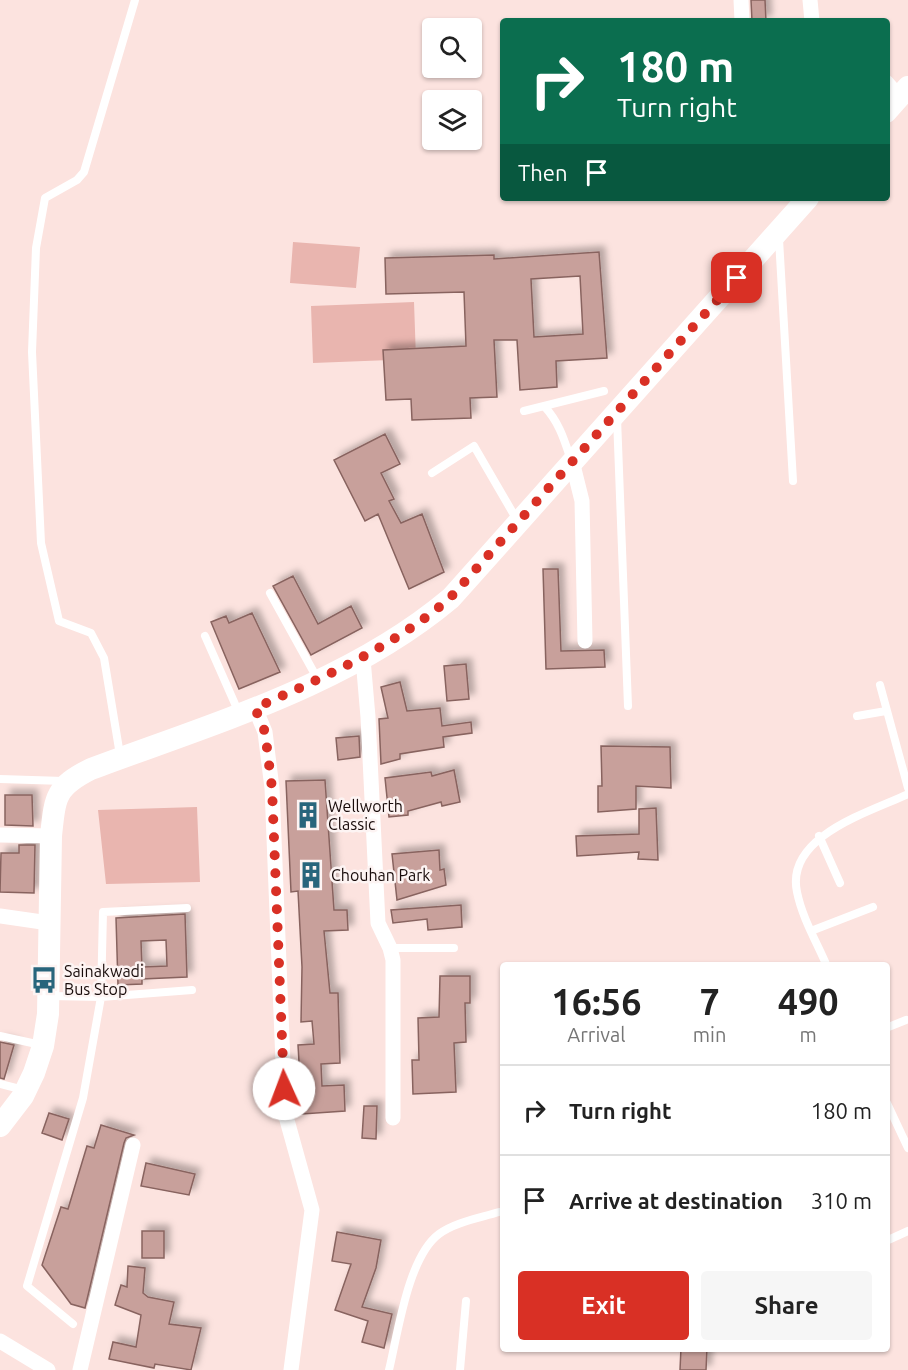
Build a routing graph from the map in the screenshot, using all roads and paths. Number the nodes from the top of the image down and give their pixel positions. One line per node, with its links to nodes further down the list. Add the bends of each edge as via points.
1 (135, 0): 26 (lane, via 84,172 45,198 36,248 32,352 44,554 59,621 91,633 104,658)
2 (741, 0): 4 (street)
3 (810, 0): 5 (street)
4 (742, 18)
5 (812, 18)
6 (805, 201): 7 (street)
7 (778, 231): 11 (street); 14 (lane)
8 (604, 391): 9 (lane)
9 (544, 406): 10 (lane); 12 (lane, via 559,423)
10 (524, 411)
11 (617, 411): 12 (street); 22 (lane)
12 (572, 461): 15 (street); 18 (street, via 582,501)
13 (432, 473): 15 (lane, via 474,446)
14 (793, 481)
15 (518, 522): 19 (street, via 450,598 426,619)
16 (270, 593): 20 (lane)
17 (205, 636): 23 (lane)
18 (585, 641)
19 (363, 659): 20 (street); 40 (street, via 378,923)
20 (318, 680): 23 (street)
21 (880, 685): 24 (lane)
22 (628, 706)
23 (247, 711): 26 (street); 65 (street, via 265,732 272,788 285,1113 312,1210)
24 (886, 711): 25 (lane); 29 (lane)
25 (857, 716)
26 (120, 759): 28 (street)
27 (0, 779): 28 (lane)
28 (67, 782): 32 (street, via 54,811)
29 (908, 788)
30 (908, 794): 33 (lane)
31 (0, 835): 32 (street)
32 (51, 836): 38 (street)
33 (819, 836): 34 (lane); 39 (lane, via 803,854 796,877 796,891)
34 (840, 883)
35 (873, 907): 39 (lane)
36 (188, 908): 45 (lane, via 103,912)
37 (0, 916): 38 (street)
38 (50, 923): 44 (street)
39 (811, 931): 42 (lane)
40 (390, 948): 41 (lane); 53 (street, via 395,1043)
41 (453, 948)
42 (825, 962)
43 (192, 990): 45 (lane)
44 (48, 996): 45 (lane); 49 (street)
45 (101, 997): 61 (lane, via 83,1098 27,1286)
46 (906, 1020): 47 (lane)
47 (890, 1026)
48 (0, 1036): 49 (lane)
49 (43, 1046): 51 (street)
50 (0, 1084): 51 (lane)
51 (26, 1090): 54 (street)
52 (890, 1110): 56 (lane)
53 (393, 1118)
54 (0, 1126)
55 (133, 1145): 64 (street)
56 (908, 1148)
57 (499, 1212): 66 (lane, via 441,1232 429,1242 416,1262)
58 (908, 1231): 59 (lane)
59 (890, 1239)
60 (466, 1301): 67 (lane)
61 (73, 1324)
62 (0, 1341): 63 (street)
63 (48, 1370)
64 (80, 1370)
65 (291, 1370)
66 (389, 1370)
67 (460, 1370)

